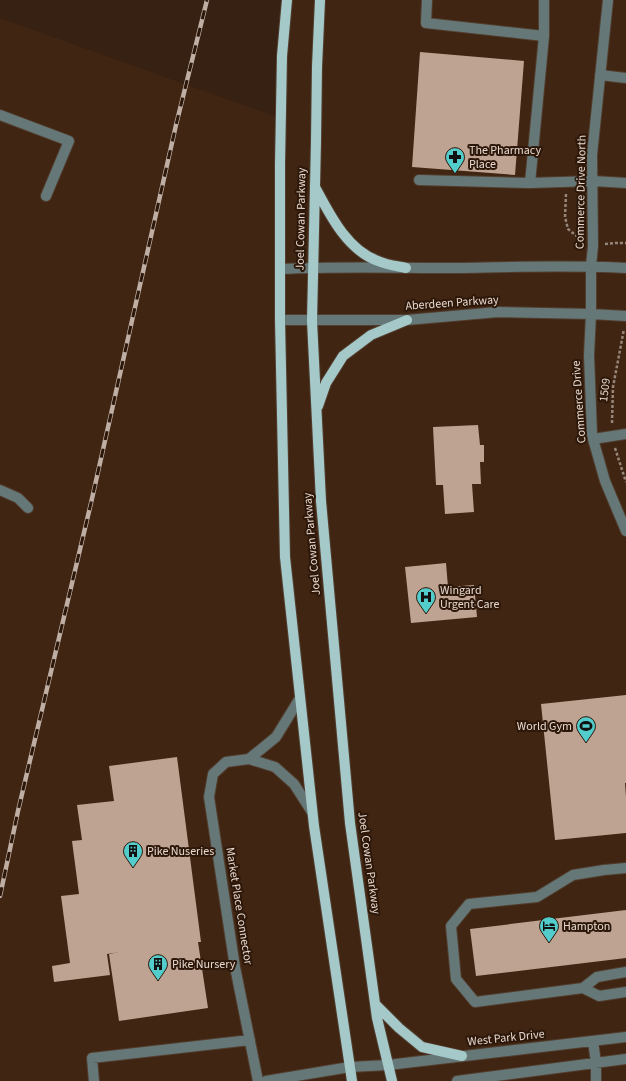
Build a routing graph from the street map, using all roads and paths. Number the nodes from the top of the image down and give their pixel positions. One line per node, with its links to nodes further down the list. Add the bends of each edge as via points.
1 (287, 0): 20 (main road, Joel Cowan Parkway, via 282,56)
2 (320, 0): 14 (main road, Joel Cowan Parkway)
3 (427, 0): 6 (street, via 426,23)
4 (544, 0): 6 (street)
5 (608, 0): 7 (street, Commerce Drive North)
6 (544, 36): 13 (street)
7 (600, 75): 8 (street); 11 (street, Commerce Drive North, via 592,155)
8 (626, 78)
9 (0, 115): 15 (street, via 69,141)
10 (419, 180): 13 (street)
11 (593, 181): 12 (street); 13 (street); 16 (street, Commerce Drive North)
12 (626, 182)
13 (530, 183)
14 (315, 187): 17 (main road, Joel Cowan Parkway); 18 (main road, via 338,228 359,251 378,262)
15 (46, 196)
16 (591, 266): 18 (street); 19 (street); 21 (street, Commerce Drive North)
17 (313, 267): 18 (street); 20 (street); 25 (main road, Joel Cowan Parkway)
18 (406, 268)
19 (626, 268)
20 (280, 269): 23 (main road, Joel Cowan Parkway)
21 (591, 314): 22 (street, Aberdeen Parkway); 24 (street, Aberdeen Parkway, via 498,312); 29 (street, Commerce Drive, via 589,356)
22 (625, 316): 28 (path, 1509, via 613,387)
23 (280, 320): 25 (street, Aberdeen Parkway); 34 (main road, Joel Cowan Parkway, via 284,557)
24 (407, 320): 25 (street, Aberdeen Parkway); 26 (main road, via 371,335 343,356 326,383)
25 (312, 321): 26 (main road, Joel Cowan Parkway)
26 (316, 412): 41 (main road, Joel Cowan Parkway, via 321,501 348,808)
27 (626, 434): 28 (street)
28 (612, 435): 29 (street); 30 (path, 1509)
29 (593, 439): 33 (street, Commerce Drive, via 605,481)
30 (626, 482)
31 (0, 490): 32 (street, via 18,498)
32 (28, 508)
33 (626, 531)
34 (300, 698): 35 (street, via 276,737); 36 (main road, Joel Cowan Parkway)
35 (249, 759): 36 (street, Market Place Connector, via 275,768 294,784); 43 (street, Market Place Connector, via 226,762 213,774 209,797)
36 (312, 812): 49 (main road, Joel Cowan Parkway)
37 (626, 868): 39 (street, via 573,875 537,897 469,904 451,926 456,979 475,1002)
38 (626, 972): 39 (street, via 598,977)
39 (583, 988): 40 (street, via 599,996)
40 (626, 992)
41 (375, 1004): 45 (main road, via 398,1028 422,1047); 48 (main road, Joel Cowan Parkway)
42 (626, 1037): 44 (street, West Park Drive)
43 (250, 1040): 50 (street, via 92,1058); 51 (street, Market Place Connector)
44 (593, 1041): 45 (street, West Park Drive); 47 (street)
45 (462, 1056): 48 (street, West Park Drive)
46 (626, 1059): 47 (street)
47 (596, 1063): 55 (street); 56 (street)
48 (388, 1065): 49 (street); 54 (main road, Joel Cowan Parkway)
49 (350, 1067): 52 (street); 53 (main road, Joel Cowan Parkway)
50 (94, 1081)
51 (258, 1081)
52 (266, 1081)
53 (352, 1081)
54 (392, 1081)
55 (457, 1081)
56 (596, 1081)

